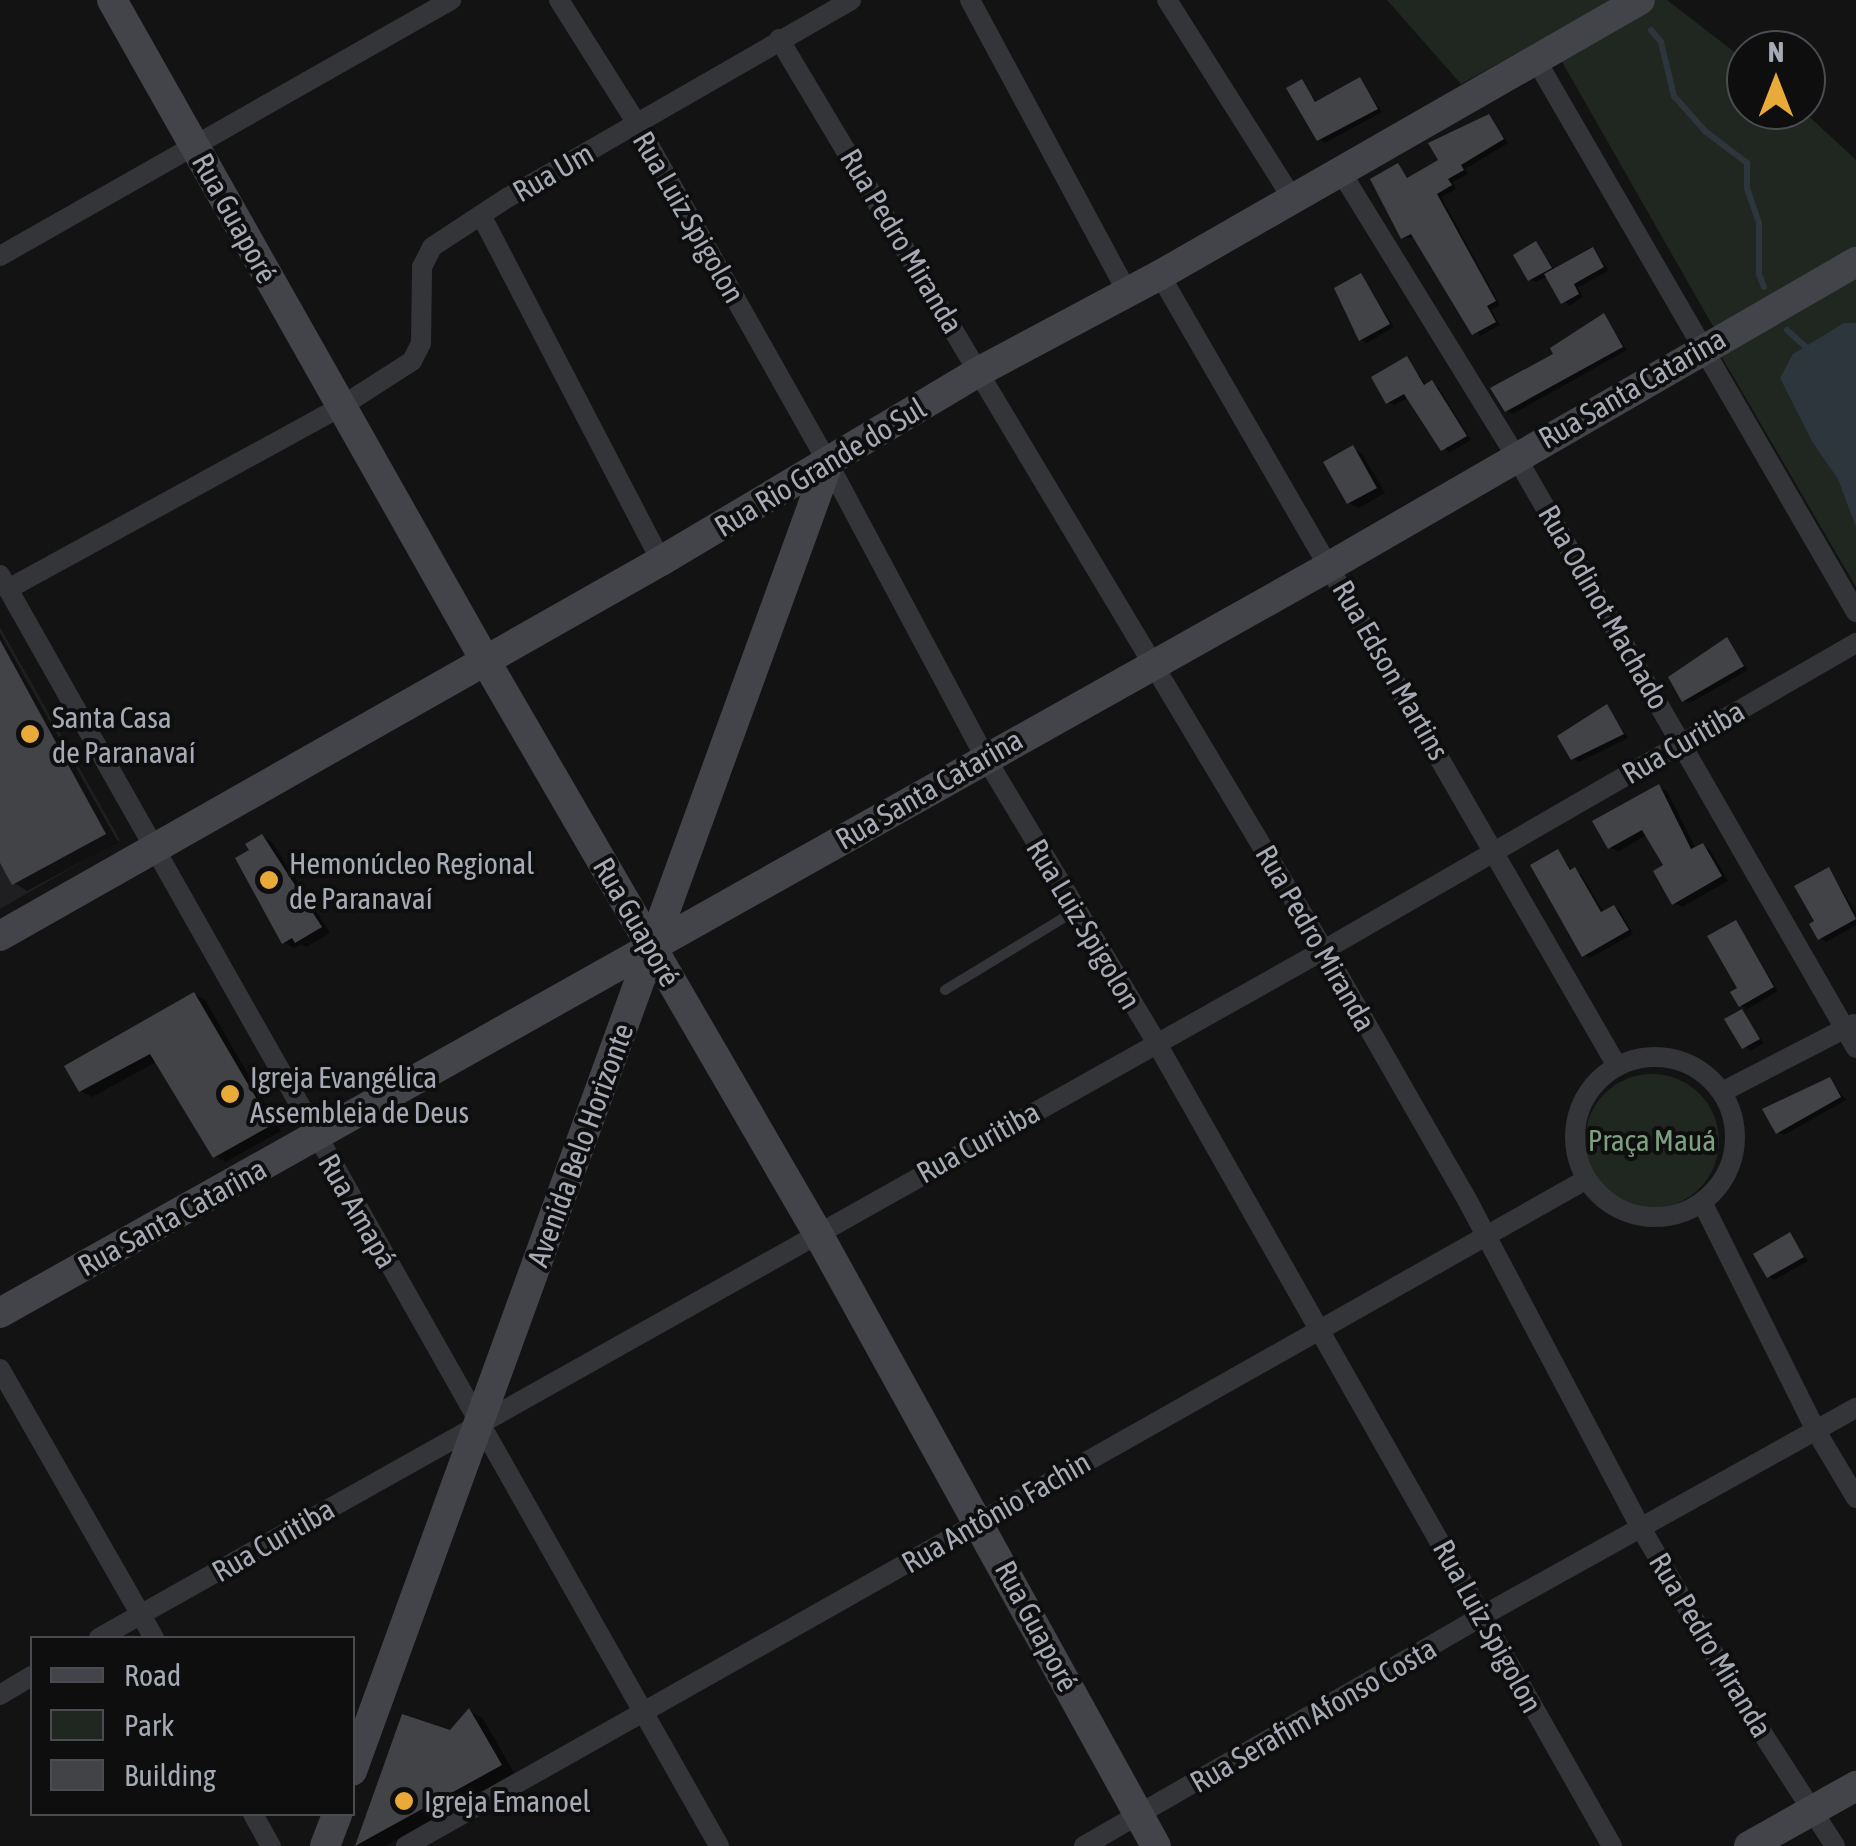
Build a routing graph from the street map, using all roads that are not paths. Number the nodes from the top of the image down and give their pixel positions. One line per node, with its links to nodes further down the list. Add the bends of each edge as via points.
1 (112, 0): 11 (street, Rua Guaporé)
2 (451, 0): 11 (street)
3 (559, 0): 10 (street, Rua Luiz Spigolon)
4 (852, 0): 8 (street, Rua Um)
5 (970, 0): 18 (street)
6 (1166, 0): 13 (street)
7 (1640, 0): 9 (street, Rua Rio Grande do Sul)
8 (779, 39): 10 (street, Rua Um); 20 (street, Rua Pedro Miranda)
9 (1536, 60): 12 (street, Rua Rio Grande do Sul); 19 (street)
10 (637, 124): 14 (street, Rua Um); 23 (street, Rua Luiz Spigolon)
11 (194, 146): 15 (street); 21 (street, Rua Guaporé)
12 (1342, 172): 13 (street, Rua Rio Grande do Sul); 22 (street, Rua Odinot Machado)
13 (1292, 198): 17 (street, Rua Rio Grande do Sul)
14 (482, 215): 21 (street, Rua Um, via 432,247 422,267 421,344 412,360); 24 (street)
15 (0, 256)
16 (1856, 262): 19 (street, Rua Santa Catarina)
17 (1160, 275): 18 (street, Rua Rio Grande do Sul); 25 (street, Rua Edson Martins)
18 (1128, 293): 20 (street, Rua Rio Grande do Sul)
19 (1703, 347): 22 (street, Rua Santa Catarina); 27 (street)
20 (980, 371): 23 (street, Rua Rio Grande do Sul); 30 (street, Rua Pedro Miranda)
21 (342, 406): 26 (street); 29 (street, Rua Guaporé)
22 (1515, 456): 25 (street, Rua Santa Catarina); 31 (street, Rua Odinot Machado)
23 (828, 463): 24 (street, Rua Rio Grande do Sul); 32 (street, Rua Luiz Spigolon); 37 (street, Avenida Belo Horizonte)
24 (660, 561): 29 (street, Rua Rio Grande do Sul)
25 (1330, 566): 30 (street, Rua Santa Catarina); 34 (street, Rua Edson Martins)
26 (4, 582): 33 (street, Rua Amapá)
27 (1856, 612)
28 (1856, 643): 31 (street, Rua Curitiba)
29 (485, 660): 33 (street, Rua Rio Grande do Sul); 37 (street, Rua Guaporé)
30 (1153, 662): 32 (street, Rua Santa Catarina); 38 (street, Rua Pedro Miranda)
31 (1683, 742): 34 (street, Rua Curitiba); 40 (street, Rua Odinot Machado)
32 (985, 757): 35 (street, Rua Luiz Spigolon); 37 (street, Rua Santa Catarina)
33 (156, 849): 36 (street, Rua Rio Grande do Sul); 45 (street, Rua Amapá)
34 (1495, 849): 38 (street, Rua Curitiba); 43 (street, Rua Edson Martins)
35 (1075, 912): 39 (lane); 41 (street, Rua Luiz Spigolon)
36 (0, 936)
37 (652, 948): 45 (street, Rua Santa Catarina); 48 (street, Rua Guaporé); 54 (street, Avenida Belo Horizonte)
38 (1324, 950): 41 (street, Rua Curitiba); 49 (street, Rua Pedro Miranda)
39 (945, 990)
40 (1851, 1026): 42 (street, Rua Odinot Machado); 44 (street)
41 (1156, 1042): 48 (street, Rua Curitiba); 51 (street, Rua Luiz Spigolon)
42 (1856, 1048)
43 (1617, 1066): 44 (street, via 1639,1058 1674,1060 1706,1074); 46 (street, via 1586,1096 1577,1116 1576,1149)
44 (1722, 1092): 47 (street, via 1736,1131 1735,1151)
45 (315, 1137): 50 (street, Rua Santa Catarina); 54 (street, Rua Amapá)
46 (1587, 1179): 47 (street, via 1627,1212 1678,1214); 49 (street, Rua Antônio Fachin)
47 (1702, 1202): 55 (street)
48 (817, 1232): 54 (street, Rua Curitiba); 57 (street, Rua Guaporé)
49 (1487, 1237): 51 (street, Rua Antônio Fachin); 58 (street, Rua Pedro Miranda)
50 (0, 1314)
51 (1319, 1328): 57 (street, Rua Antônio Fachin); 60 (street, Rua Luiz Spigolon)
52 (0, 1369): 59 (street)
53 (1856, 1408): 55 (street, Rua Serafim Afonso Costa)
54 (480, 1421): 59 (street, Rua Curitiba); 65 (street, Rua Amapá); 66 (street, Avenida Belo Horizonte)
55 (1816, 1431): 56 (street); 58 (street, Rua Serafim Afonso Costa)
56 (1856, 1498)
57 (980, 1520): 65 (street, Rua Antônio Fachin); 71 (street, Rua Guaporé)
58 (1641, 1528): 60 (street, Rua Serafim Afonso Costa); 68 (street, Rua Pedro Miranda)
59 (141, 1615): 61 (street, Rua Curitiba); 62 (street)
60 (1482, 1616): 71 (street, Rua Serafim Afonso Costa); 78 (street, Rua Luiz Spigolon)
61 (104, 1636)
62 (153, 1636)
63 (30, 1677): 64 (street)
64 (0, 1695)
65 (643, 1712): 74 (street, Rua Antônio Fachin); 75 (street, Rua Amapá)
66 (355, 1764)
67 (1856, 1786): 68 (street)
68 (1815, 1810): 79 (street); 80 (street, Rua Pedro Miranda)
69 (254, 1816): 72 (street)
70 (336, 1816): 73 (street)
71 (1138, 1816): 76 (street, Rua Serafim Afonso Costa); 77 (street, Rua Guaporé)
72 (271, 1846)
73 (325, 1846)
74 (406, 1846)
75 (718, 1846)
76 (1084, 1846)
77 (1156, 1846)
78 (1612, 1846)
79 (1749, 1846)
80 (1836, 1846)

